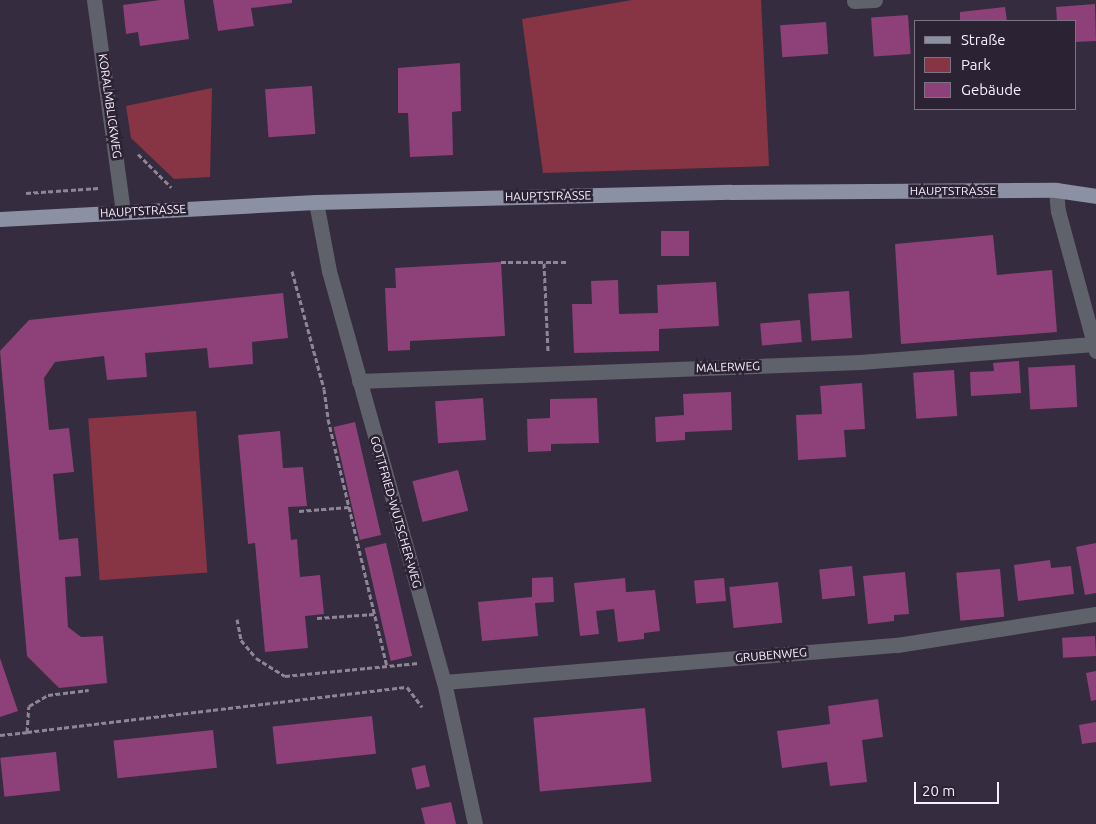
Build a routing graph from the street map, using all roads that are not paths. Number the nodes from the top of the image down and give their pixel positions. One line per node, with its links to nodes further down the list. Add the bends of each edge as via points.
1 (94, 0): 7 (street, KORALMBLICKWEG)
2 (875, 0): 3 (street)
3 (854, 1)
4 (1056, 190): 5 (main road, HAUPTSTRASSE); 6 (main road, HAUPTSTRASSE, via 731,192); 9 (street, via 1058,211)
5 (1096, 196)
6 (316, 202): 7 (main road, HAUPTSTRASSE); 10 (street, GOTTFRIED-WUTSCHER-WEG, via 329,271)
7 (123, 212): 8 (main road, HAUPTSTRASSE)
8 (0, 219)
9 (1096, 346): 10 (street, MALERWEG, via 860,362)
10 (360, 380): 12 (street, GOTTFRIED-WUTSCHER-WEG)
11 (1096, 614): 12 (street, GRUBENWEG, via 897,645)
12 (444, 682): 13 (street, GOTTFRIED-WUTSCHER-WEG)
13 (475, 824)

